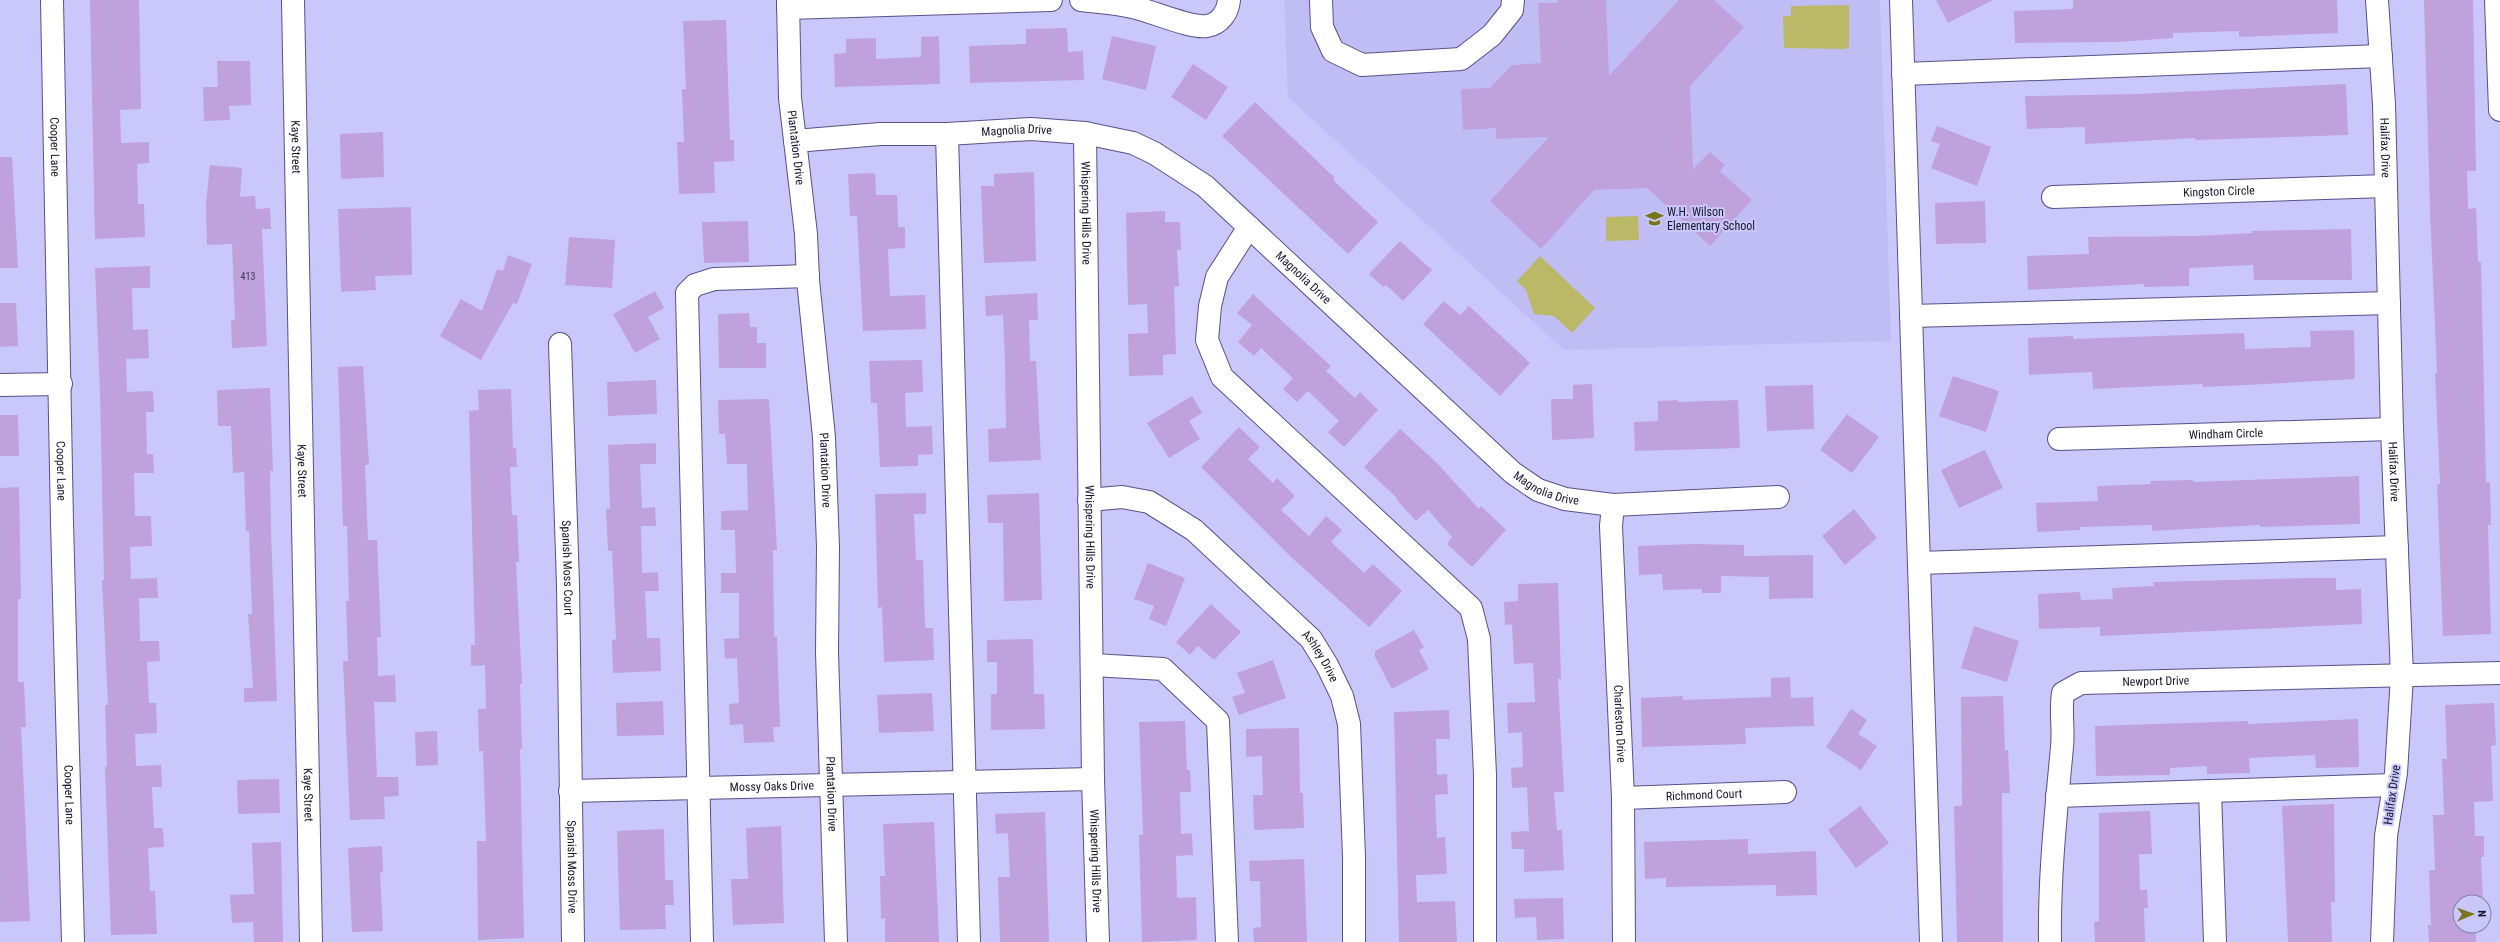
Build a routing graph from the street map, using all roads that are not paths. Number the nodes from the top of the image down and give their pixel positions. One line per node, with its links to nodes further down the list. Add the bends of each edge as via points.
1 (52, 0): 25 (street, Cooper Lane)
2 (293, 0): 48 (street, Kaye Street)
3 (1051, 0): 11 (street)
4 (1081, 0): 5 (street, via 1133,6 1191,24 1207,26 1226,14)
5 (1229, 0)
6 (1321, 0): 7 (street, via 1322,27 1333,51 1362,64 1460,59 1492,35 1512,10)
7 (1513, 0)
8 (1901, 0): 13 (street)
9 (2377, 0): 12 (street, Halifax Drive)
10 (2496, 0): 14 (street)
11 (788, 4): 17 (street, Plantation Drive, via 790,98)
12 (2381, 56): 13 (street); 18 (street, Halifax Drive)
13 (1903, 74): 23 (street)
14 (2500, 110)
15 (1085, 133): 16 (street, Magnolia Drive, via 1031,129); 20 (street, Magnolia Drive, via 1133,143 1154,153 1205,186); 30 (street, Whispering Hills Drive)
16 (947, 134): 17 (street, Magnolia Drive, via 880,134); 38 (street)
17 (794, 141): 21 (street, Plantation Drive, via 806,234)
18 (2386, 186): 19 (street, Kingston Circle); 22 (street, Halifax Drive)
19 (2052, 197)
20 (1249, 227): 31 (street, Magnolia Drive, via 1513,473 1538,490 1565,499); 56 (street, via 1217,277 1210,306 1206,340 1222,378 1471,608 1479,639 1485,767)
21 (808, 276): 40 (street, Plantation Drive, via 824,437); 41 (street, via 714,279 696,285 687,293)
22 (2389, 303): 23 (street); 27 (street, Halifax Drive)
23 (1911, 316): 33 (street)
24 (560, 344): 42 (street, Spanish Moss Court, via 568,584)
25 (61, 384): 26 (street); 47 (street, Cooper Lane, via 62,522)
26 (0, 385)
27 (2392, 429): 28 (street, Windham Circle); 32 (street, Halifax Drive)
28 (2059, 439)
29 (1778, 497): 31 (street, Magnolia Drive)
30 (1089, 500): 34 (street, Whispering Hills Drive); 55 (street, Ashley Drive, via 1122,497 1149,502 1188,526 1311,639 1327,665 1342,696 1349,724)
31 (1612, 505): 46 (street, Charleston Drive)
32 (2397, 547): 33 (street); 36 (street, Halifax Drive)
33 (1919, 562): 58 (street)
34 (1093, 665): 37 (street, Whispering Hills Drive); 54 (street, via 1163,669 1218,721)
35 (2500, 673): 36 (street, Newport Drive)
36 (2402, 676): 39 (street, Halifax Drive); 45 (street, Newport Drive, via 2081,683 2064,693 2060,710 2063,734)
37 (1093, 779): 38 (street, Mossy Oaks Drive); 53 (street, Whispering Hills Drive)
38 (965, 781): 40 (street, Mossy Oaks Drive); 52 (street)
39 (2394, 785): 43 (street); 61 (street, Halifax Drive, via 2386,836)
40 (833, 786): 41 (street, Mossy Oaks Drive); 51 (street, Plantation Drive)
41 (697, 789): 42 (street, Mossy Oaks Drive); 50 (street)
42 (570, 791): 49 (street, Spanish Moss Drive)
43 (2210, 791): 45 (street); 60 (street)
44 (1785, 792): 46 (street, Richmond Court)
45 (2057, 796): 59 (street, Newport Drive, via 2052,854)
46 (1623, 798): 57 (street, Charleston Drive)
47 (74, 942)
48 (311, 942)
49 (573, 942)
50 (702, 942)
51 (836, 942)
52 (969, 942)
53 (1098, 942)
54 (1227, 942)
55 (1354, 942)
56 (1485, 942)
57 (1624, 942)
58 (1932, 942)
59 (2050, 942)
60 (2215, 942)
61 (2382, 942)

